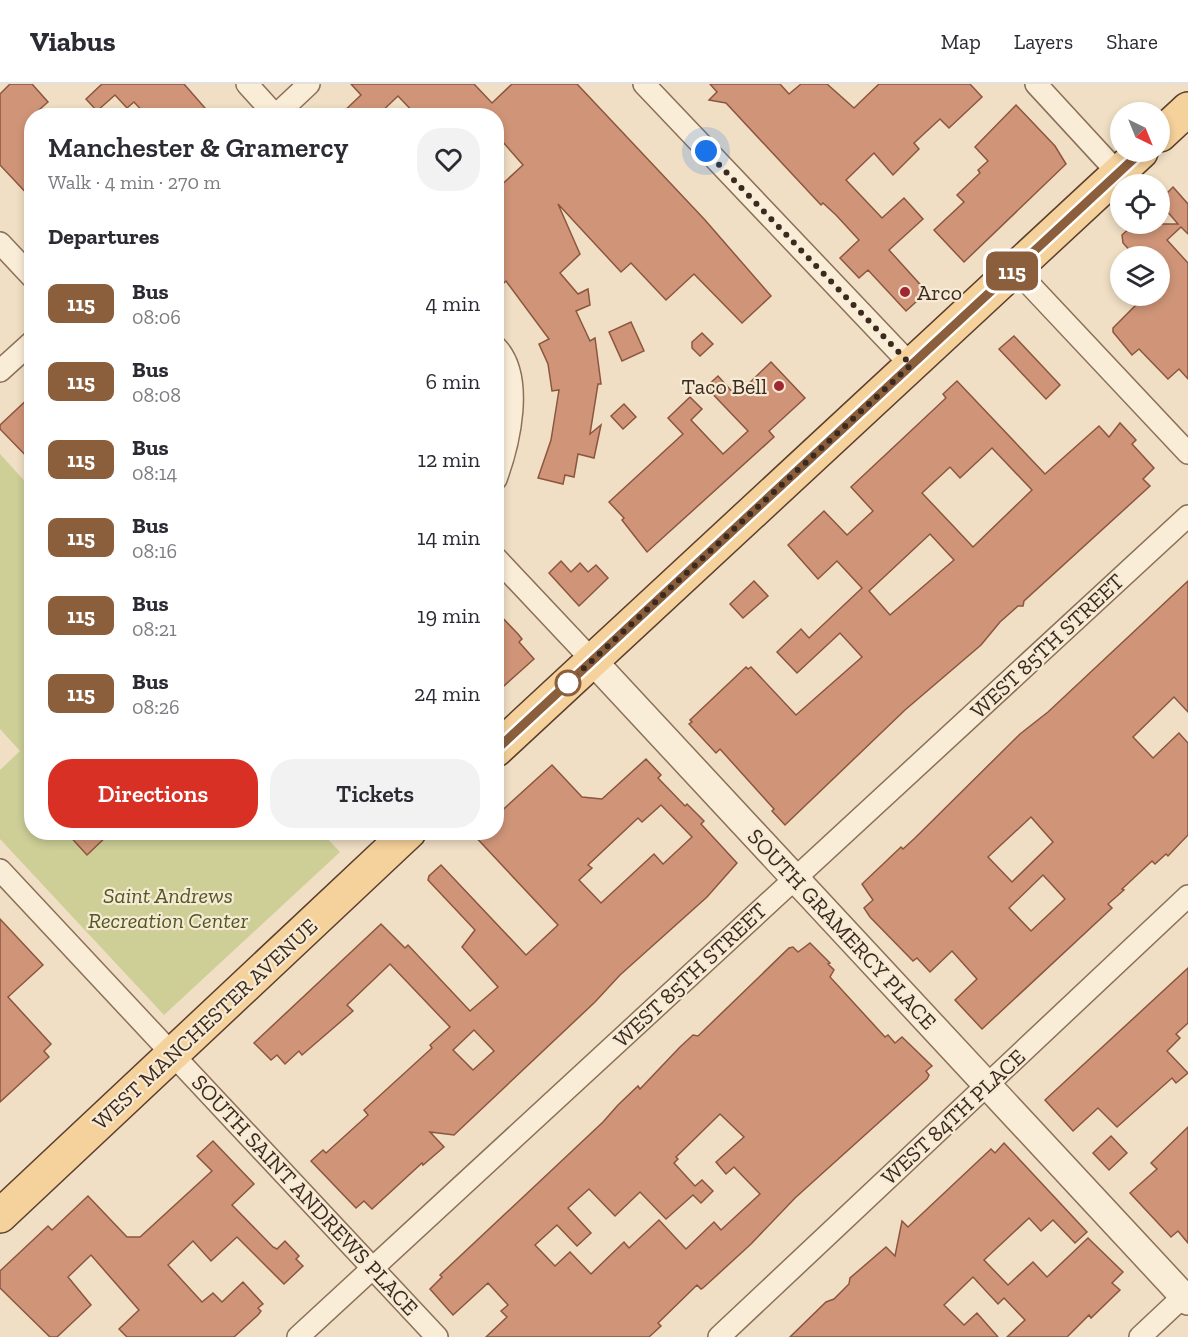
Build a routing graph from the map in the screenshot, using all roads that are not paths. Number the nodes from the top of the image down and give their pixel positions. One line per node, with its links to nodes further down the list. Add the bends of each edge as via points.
1 (247, 84): 5 (street)
2 (309, 84): 6 (street)
3 (644, 84): 16 (street)
4 (1036, 84): 9 (street)
5 (269, 108)
6 (283, 108)
7 (1188, 109): 8 (main road)
8 (1170, 126)
9 (1110, 146)
10 (1129, 162): 13 (main road)
11 (0, 243): 12 (street)
12 (24, 268)
13 (1015, 269): 16 (main road); 18 (street)
14 (24, 349): 17 (street)
15 (504, 360): 19 (street, via 511,383 513,414)
16 (911, 365): 22 (main road)
17 (0, 371)
18 (1188, 453)
19 (504, 457)
20 (1188, 516): 26 (street, WEST 85TH STREET)
21 (504, 566): 22 (street, SOUTH GRAMERCY PLACE)
22 (592, 660): 23 (main road); 26 (street, SOUTH GRAMERCY PLACE)
23 (504, 742)
24 (400, 840): 28 (main road, WEST MANCHESTER AVENUE)
25 (0, 870): 28 (street, SOUTH SAINT ANDREWS PLACE)
26 (795, 879): 29 (street, SOUTH GRAMERCY PLACE); 31 (street, WEST 85TH STREET)
27 (1188, 897): 29 (street, WEST 84TH PLACE)
28 (173, 1054): 30 (main road, WEST MANCHESTER AVENUE); 31 (street, SOUTH SAINT ANDREWS PLACE)
29 (987, 1085): 32 (street, SOUTH GRAMERCY PLACE); 35 (street, WEST 84TH PLACE)
30 (0, 1216)
31 (373, 1267): 33 (street, WEST 85TH STREET); 34 (street, SOUTH SAINT ANDREWS PLACE)
32 (1186, 1297): 36 (street)
33 (298, 1337)
34 (437, 1337)
35 (719, 1337)
36 (1140, 1337)

